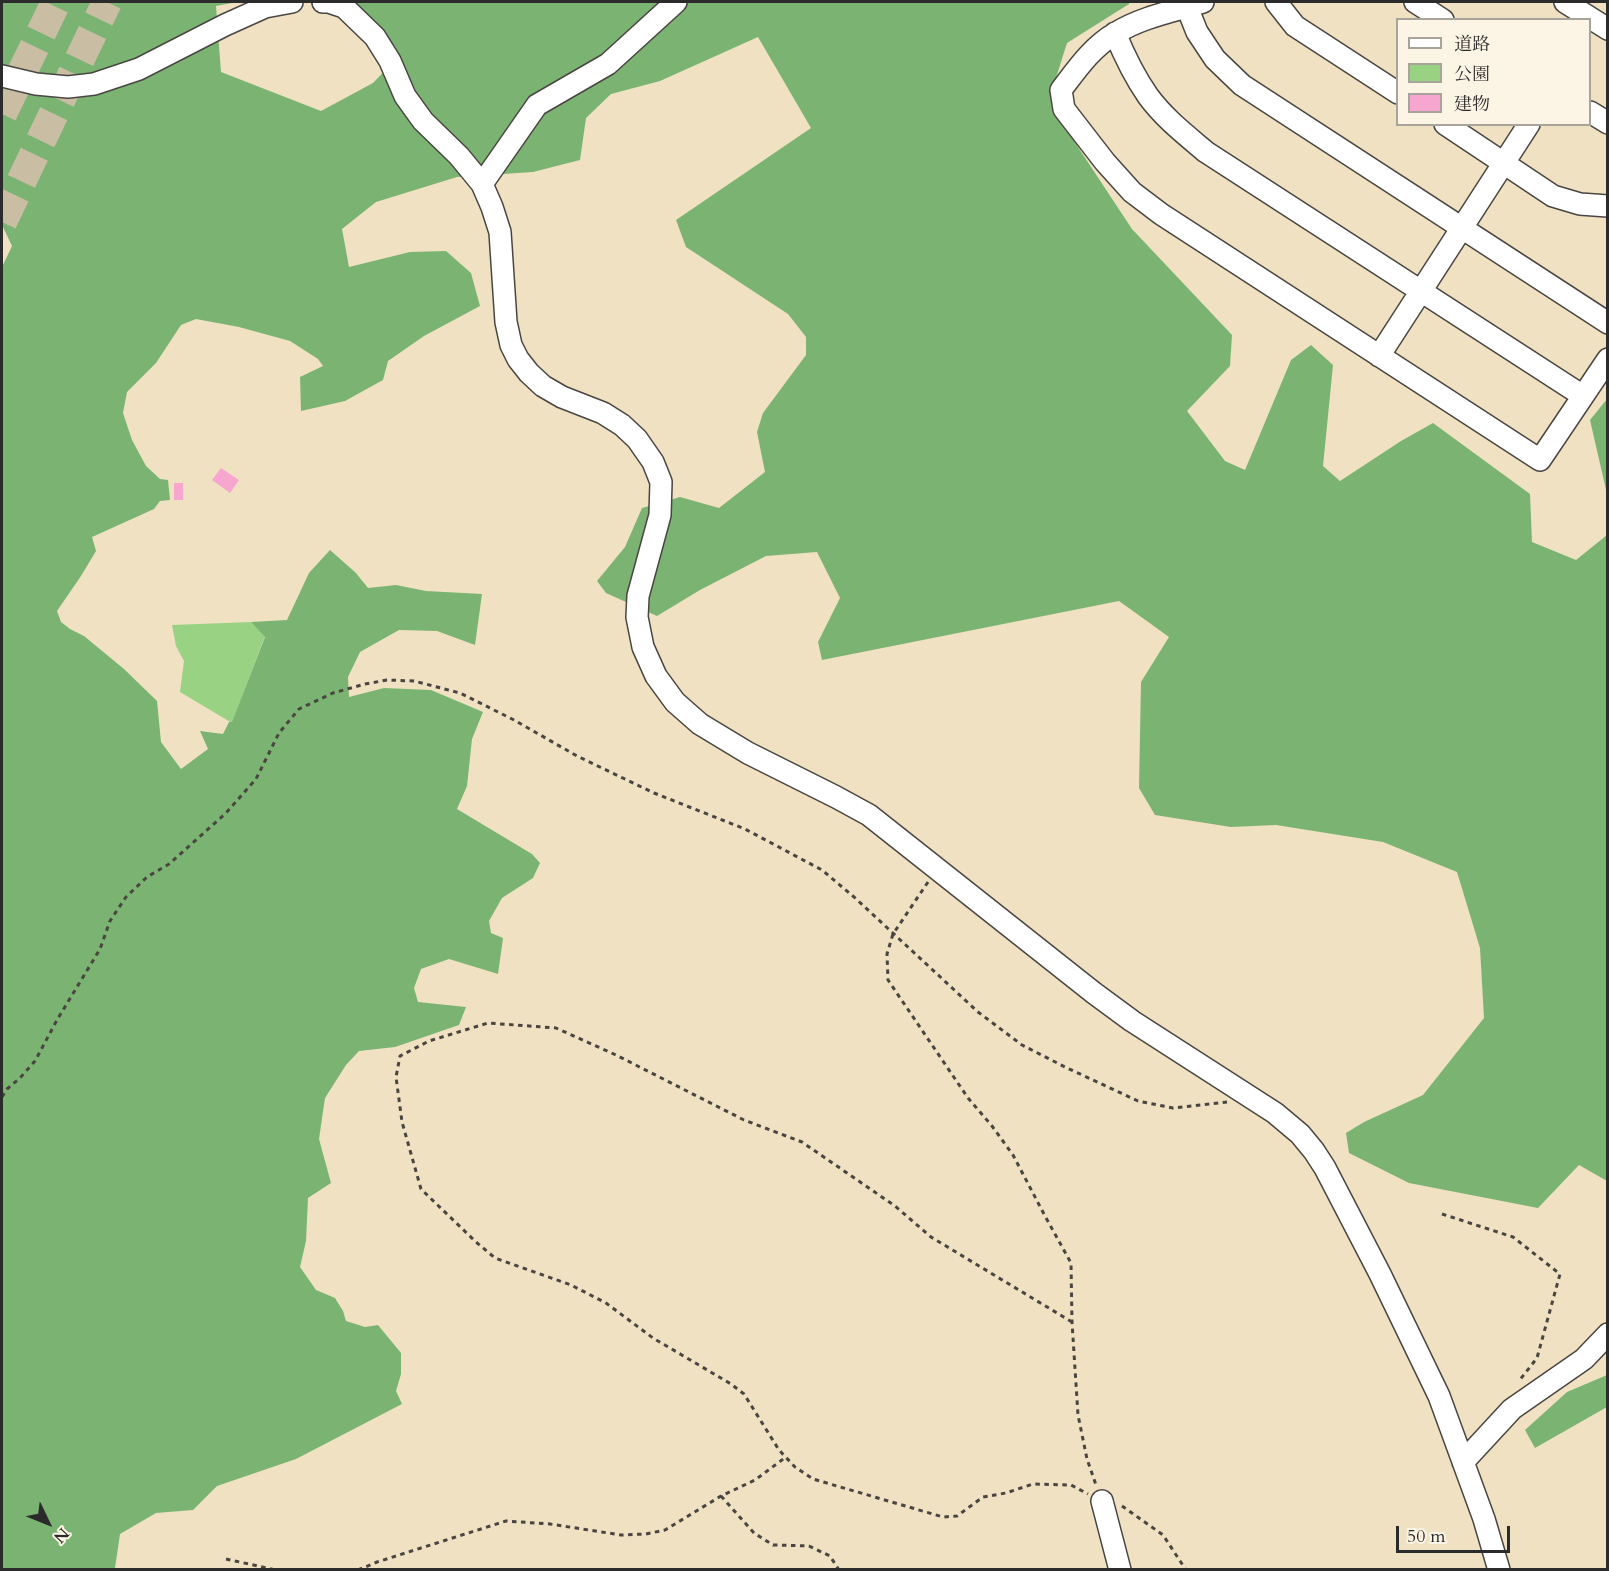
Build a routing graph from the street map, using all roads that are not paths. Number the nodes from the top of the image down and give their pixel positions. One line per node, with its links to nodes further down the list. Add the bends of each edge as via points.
1 (292, 2): 14 (street, via 265,7 139,69 94,84 69,87)
2 (323, 2): 21 (street, via 344,7 375,37 405,96 423,121)
3 (676, 2): 21 (street, via 608,64 537,105)
4 (1276, 2): 15 (street, via 1295,26)
5 (1415, 2): 9 (street)
6 (1565, 2): 10 (street)
7 (1192, 3): 8 (street); 23 (street, via 1197,32 1215,58 1242,85)
8 (1146, 10): 13 (street)
9 (1440, 18)
10 (1590, 18)
11 (1591, 18): 12 (street)
12 (1608, 29)
13 (1115, 33): 24 (street, via 1149,98 1175,126 1206,152); 26 (street, via 1085,58 1061,90 1064,109 1105,162 1132,192 1161,214)
14 (2, 76)
15 (1396, 92)
16 (1591, 113): 17 (street)
17 (1608, 123)
18 (1448, 126): 20 (street)
19 (1528, 126): 20 (street)
20 (1504, 163): 22 (street, via 1553,196 1580,204); 23 (street)
21 (482, 184): 30 (street, via 500,232 506,322 518,359 543,386 622,425 653,462 661,482 660,515 638,597 637,617 643,647 656,676 675,702 700,724 748,753 868,815 1140,1027 1275,1113 1300,1134 1326,1168 1416,1346)
22 (1608, 206)
23 (1462, 228): 24 (street); 25 (street)
24 (1421, 291): 26 (street); 28 (street)
25 (1608, 323)
26 (1379, 356): 28 (street, via 1540,460)
27 (1608, 359): 28 (street)
28 (1583, 396)
29 (1608, 1334): 30 (street, via 1584,1359 1512,1409)
30 (1463, 1462): 33 (street)
31 (1102, 1501): 32 (street)
32 (1120, 1569)
33 (1499, 1569)

